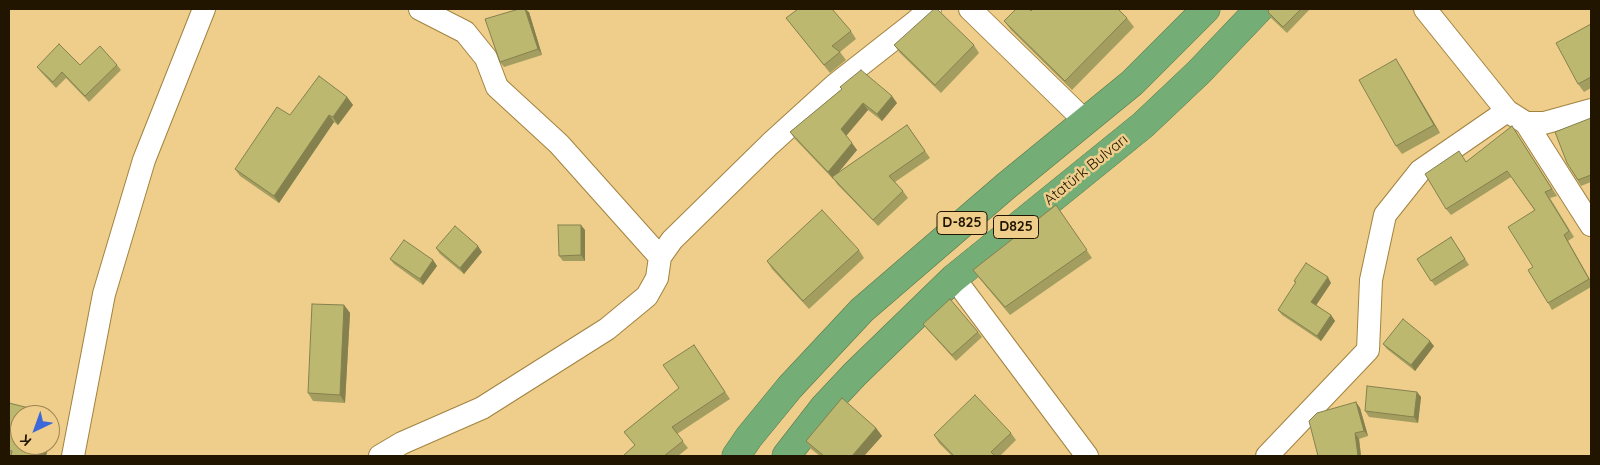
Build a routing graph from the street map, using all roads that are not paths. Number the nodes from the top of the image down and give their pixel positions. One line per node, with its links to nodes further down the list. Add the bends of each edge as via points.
1 (204, 9): 15 (street, via 144,160 104,294)
2 (420, 9): 13 (street, via 465,32 486,58 497,87 558,144)
3 (930, 9): 13 (street, via 835,85 770,144 672,240)
4 (970, 9): 10 (street)
5 (1206, 9): 10 (highway, D-825, via 1132,83)
6 (1259, 9): 14 (highway, Atatürk Bulvarı / D825, via 1142,125)
7 (1425, 9): 9 (street)
8 (1591, 110): 11 (street, via 1544,123)
9 (1507, 111): 11 (street); 20 (street, via 1420,171 1385,215 1371,280 1368,350)
10 (1085, 121): 17 (highway, D-825, via 862,310 790,387)
11 (1526, 124): 12 (street)
12 (1591, 225)
13 (660, 257): 16 (street, via 657,278 647,296 607,329 482,408)
14 (954, 278): 18 (highway, Atatürk Bulvarı / D825, via 855,374); 19 (street)
15 (73, 456)
16 (380, 456)
17 (736, 456)
18 (786, 456)
19 (1087, 456)
20 (1267, 456)

